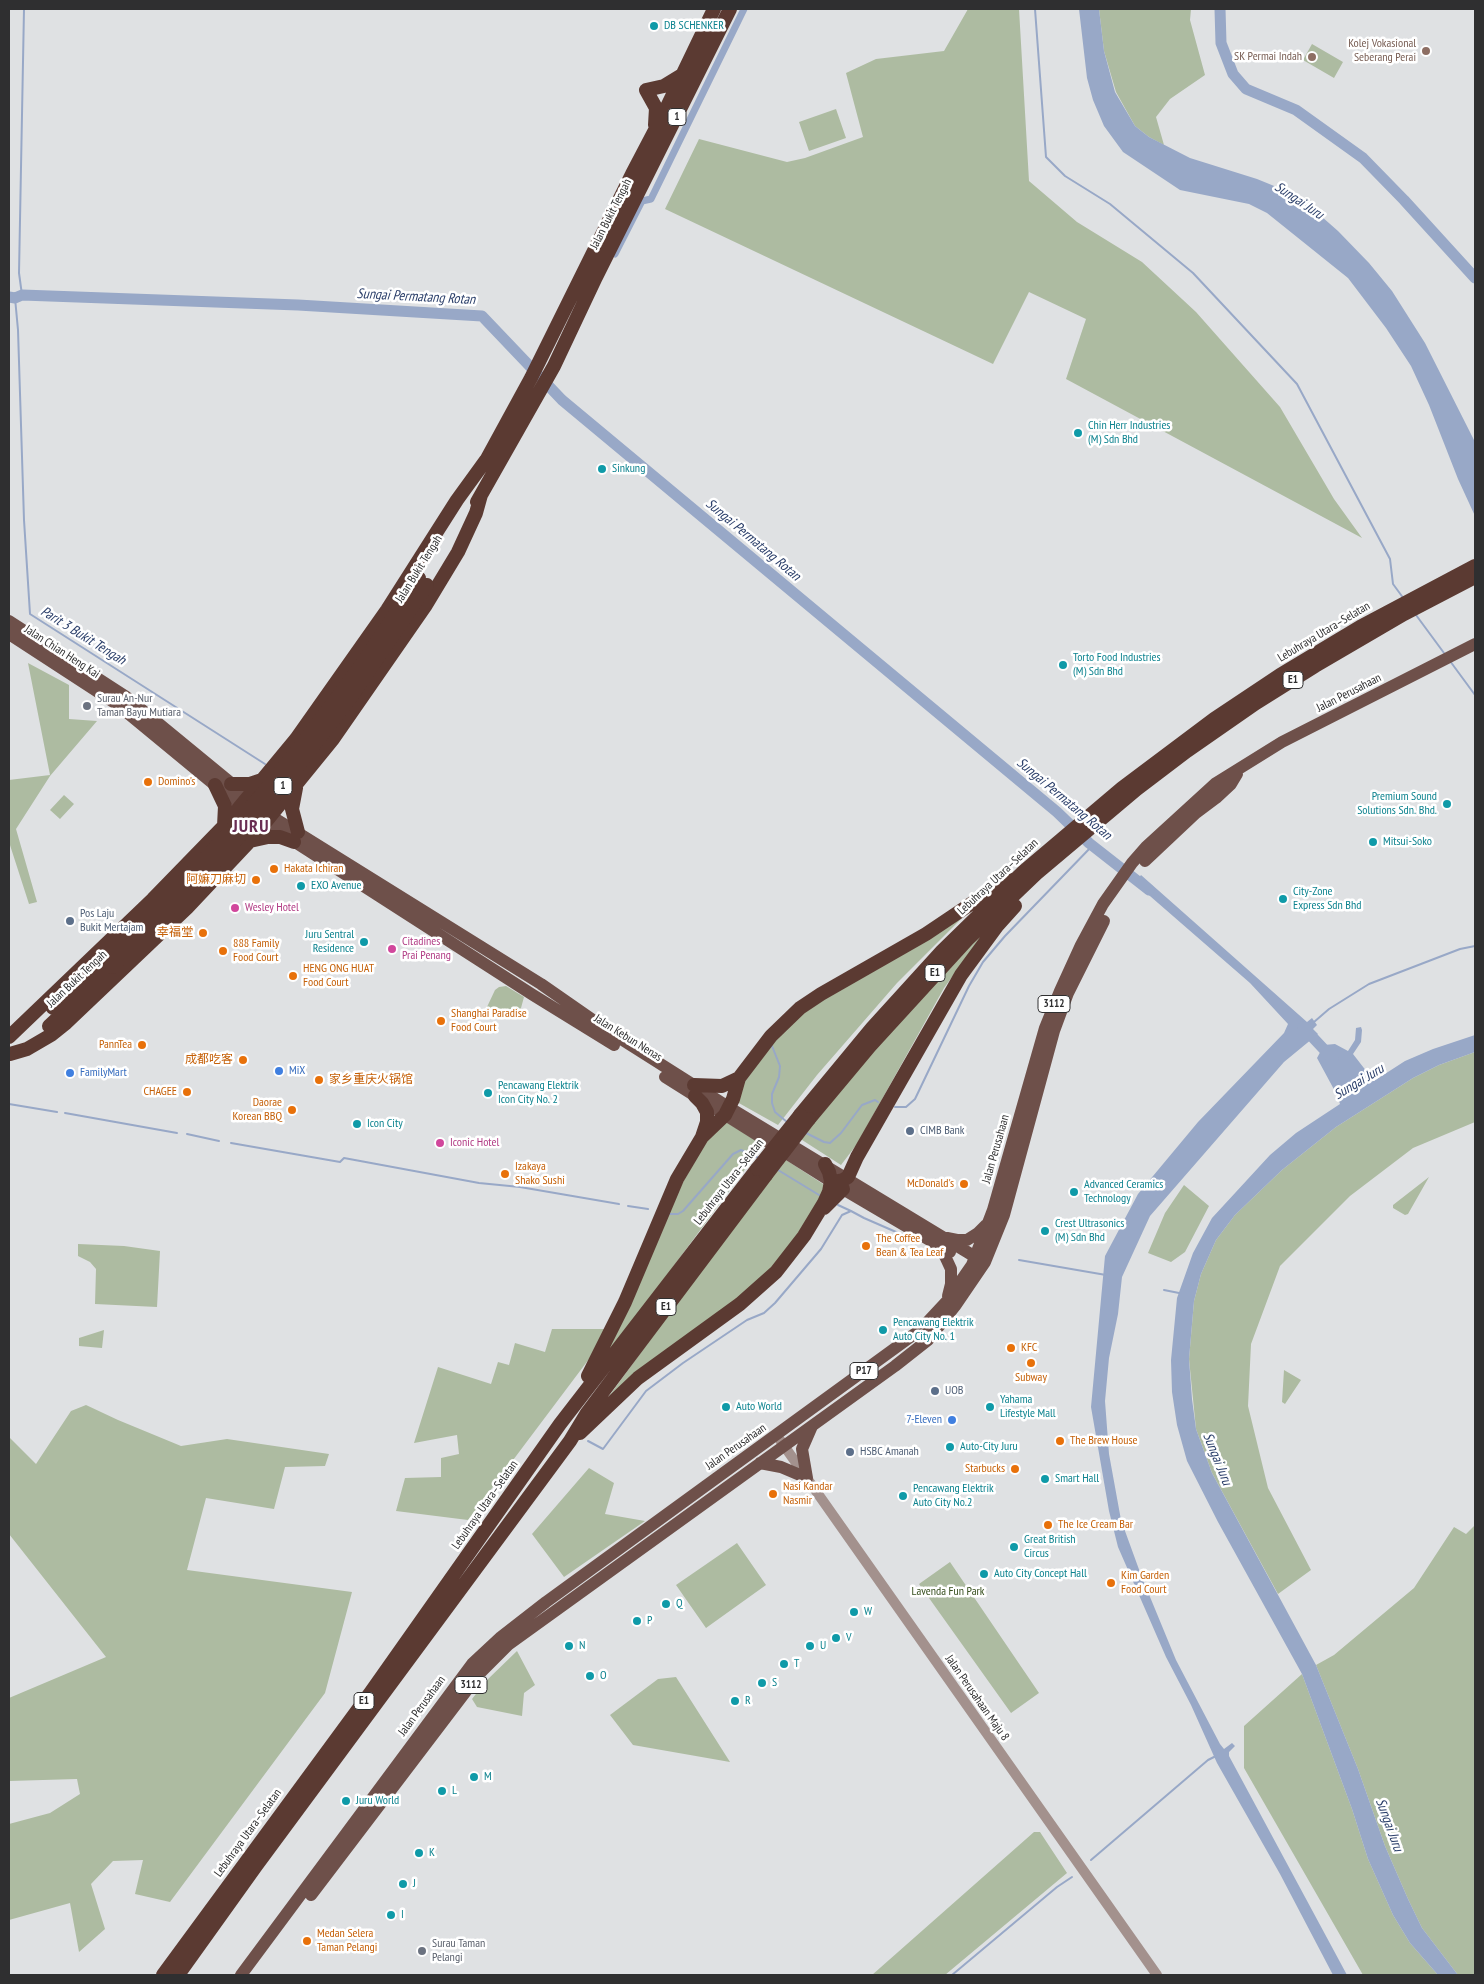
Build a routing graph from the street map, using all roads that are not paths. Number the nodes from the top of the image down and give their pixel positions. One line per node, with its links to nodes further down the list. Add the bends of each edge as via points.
1 (714, 9): 3 (highway, Jalan Bukit Tengah / 1)
2 (730, 9): 6 (highway, Jalan Bukit Tengah / 1, via 554,366)
3 (683, 74): 4 (highway, Jalan Bukit Tengah / 1); 4 (highway, via 664,86 646,90 656,108)
4 (654, 133): 5 (highway, Jalan Bukit Tengah / 1, via 542,357)
5 (486, 460): 8 (highway, Jalan Bukit Tengah / 1); 11 (highway, via 388,610)
6 (481, 495): 8 (highway, Jalan Bukit Tengah / 1); 13 (highway, via 458,552 426,605 344,724)
7 (1473, 573): 21 (highway, Lebuhraya Utara–Selatan / E1, via 1408,606 1256,703 1086,825)
8 (423, 581): 25 (highway, Jalan Bukit Tengah / 1, bridge, via 351,697 275,796 229,848)
9 (10, 623): 14 (main road, Jalan Chian Heng Kai, via 125,696); 15 (main road, Jalan Chian Heng Kai, via 118,705)
10 (1475, 644): 24 (main road, Jalan Perusahaan / 3112, via 1282,742 1239,770 1230,784 1134,867)
11 (279, 759): 12 (highway); 13 (highway, via 278,769 284,776)
12 (262, 780): 14 (highway); 16 (highway)
13 (299, 782): 17 (highway); 19 (highway, via 292,809)
14 (231, 784): 16 (main road, Jalan Chian Heng Kai)
15 (215, 785): 16 (main road, Jalan Chian Heng Kai); 18 (highway, via 226,806)
16 (244, 801): 17 (main road, Jalan Kebun Nenas); 18 (highway)
17 (268, 819): 19 (main road, Jalan Kebun Nenas); 20 (highway)
18 (219, 831): 22 (highway, via 236,834 240,841); 26 (highway)
19 (296, 837): 20 (highway); 29 (main road, Jalan Kebun Nenas, via 526,990)
20 (250, 841): 22 (highway)
21 (1068, 842): 23 (highway, Lebuhraya Utara–Selatan / E1); 31 (highway, Lebuhraya Utara–Selatan / E1, via 936,972); 35 (highway, via 1046,874 997,926 966,967)
22 (236, 856): 27 (highway, via 187,908 66,1023 28,1048)
23 (1024, 871): 28 (highway, via 996,885 926,934 808,1002 771,1036); 31 (highway, Lebuhraya Utara–Selatan / E1, via 896,1000)
24 (1118, 888): 36 (main road, Jalan Perusahaan / 3112, via 1081,945 1045,1028); 38 (main road, Jalan Perusahaan / 3112, via 1054,1030 1004,1215)
25 (108, 963): 26 (highway, Jalan Bukit Tengah / 1, via 22,1032); 27 (highway, Jalan Bukit Tengah / 1, via 51,1024)
26 (9, 1037)
27 (9, 1055)
28 (739, 1078): 29 (highway, via 722,1086); 30 (highway)
29 (695, 1090): 30 (main road, Jalan Kebun Nenas); 32 (highway, via 707,1112)
30 (727, 1112): 32 (highway); 33 (main road, Jalan Kebun Nenas); 35 (main road, Jalan Kebun Nenas)
31 (804, 1117): 34 (highway, Lebuhraya Utara–Selatan / E1, bridge)
32 (702, 1137): 40 (highway, via 677,1179 595,1364)
33 (825, 1164): 35 (highway, via 829,1172)
34 (762, 1172): 40 (highway, Lebuhraya Utara–Selatan / E1); 43 (highway, Lebuhraya Utara–Selatan / E1)
35 (842, 1182): 37 (main road, Jalan Kebun Nenas); 43 (highway, via 776,1272 740,1304 638,1378)
36 (988, 1224): 37 (main road, via 967,1240); 38 (main road, Jalan Perusahaan / 3112)
37 (939, 1240): 38 (main road, Jalan Kebun Nenas); 39 (main road, via 951,1269)
38 (978, 1264): 39 (main road, Jalan Perusahaan / 3112); 41 (main road, Jalan Perusahaan / 3112, via 928,1340)
39 (947, 1301): 42 (main road, Jalan Perusahaan / P17, via 920,1330)
40 (560, 1424): 47 (highway, Lebuhraya Utara–Selatan / E1, via 382,1676)
41 (813, 1425): 42 (main road, Jalan Perusahaan / 3112); 46 (main road, via 802,1449)
42 (780, 1440): 44 (main road, Jalan Perusahaan / 3112); 45 (main road, Jalan Perusahaan / P17); 46 (street, Jalan Perusahaan Maju 8)
43 (570, 1441): 48 (highway, Lebuhraya Utara–Selatan / E1)
44 (760, 1463): 46 (main road, via 782,1467); 50 (main road, Jalan Perusahaan / 3112, via 508,1645 479,1674)
45 (720, 1474): 49 (main road, Jalan Perusahaan / 3112, via 546,1602 472,1664)
46 (807, 1478): 51 (street, Jalan Perusahaan Maju 8)
47 (163, 1975)
48 (178, 1975)
49 (240, 1975)
50 (251, 1975)
51 (1157, 1975)

